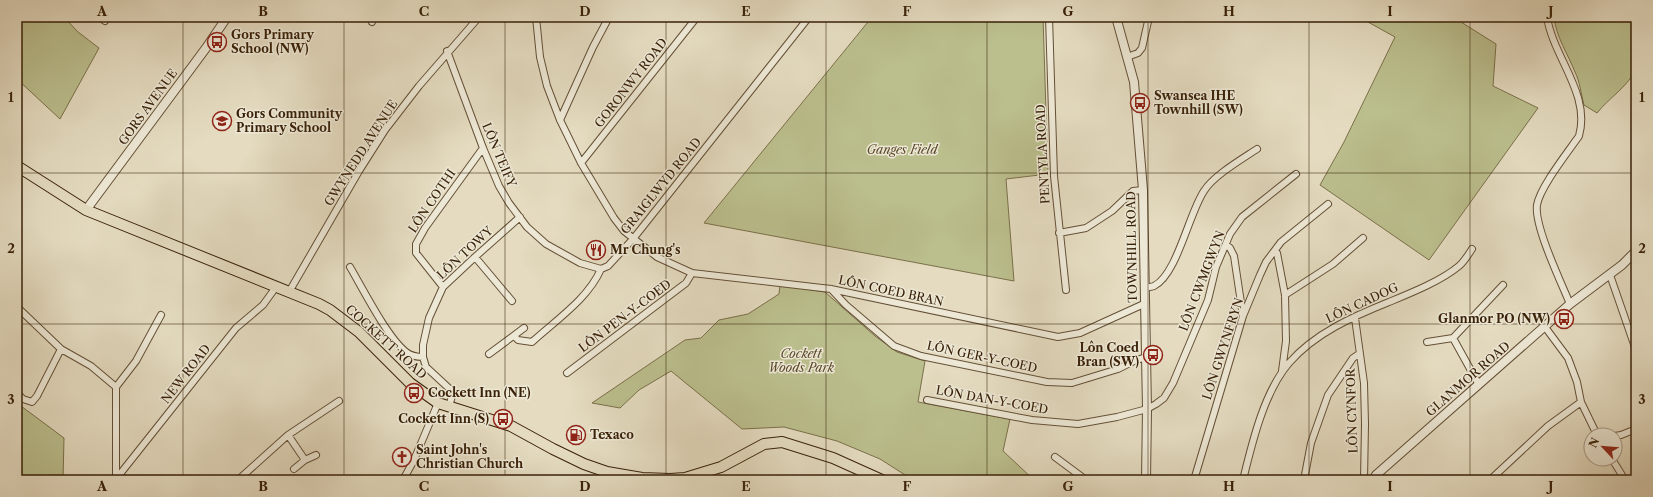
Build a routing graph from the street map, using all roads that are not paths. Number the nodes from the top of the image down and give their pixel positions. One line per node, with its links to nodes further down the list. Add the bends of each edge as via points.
1 (99, 17): 12 (street)
2 (227, 17): 23 (street, GORS AVENUE)
3 (479, 17): 13 (street, GWYNEDD AVENUE)
4 (536, 17): 15 (street, LÔN COED BRAN, via 540,57)
5 (610, 17): 15 (street, via 593,47)
6 (697, 17): 18 (street, GORONWY ROAD)
7 (810, 17): 27 (street, GRAIGLWYD ROAD)
8 (1049, 17): 25 (street, PENTYLA ROAD, via 1054,176)
9 (1116, 17): 14 (street, TOWNHILL ROAD)
10 (1149, 17): 14 (street, via 1142,48 1138,53)
11 (1547, 17): 47 (street, via 1556,47 1570,74 1580,105 1581,126 1578,136 1543,190 1537,205 1538,223)
12 (105, 21)
13 (448, 51): 16 (street, LÔN TEIFY); 43 (street, GWYNEDD AVENUE, via 385,130)
14 (1127, 57): 21 (street, TOWNHILL ROAD, via 1134,82)
15 (560, 120): 18 (street, LÔN COED BRAN)
16 (483, 148): 24 (street, LÔN TEIFY, via 499,186); 39 (street, LÔN COTHI, via 416,244 416,253)
17 (1257, 149): 40 (street, via 1205,189 1195,207 1176,256 1163,278 1155,285)
18 (581, 163): 27 (street, LÔN COED BRAN, via 614,218)
19 (17, 166): 23 (main road, COCKETT ROAD)
20 (1296, 174): 28 (street, LÔN CWMGWYN, via 1242,216)
21 (1143, 190): 25 (street, via 1133,191 1112,211 1086,228); 40 (street, TOWNHILL ROAD)
22 (1328, 204): 30 (street, LÔN GWYNFRYN, via 1281,242)
23 (86, 210): 38 (main road, COCKETT ROAD)
24 (520, 217): 32 (street, LÔN TOWY); 34 (street, LÔN TEIFY, via 546,244 580,263)
25 (1059, 233): 42 (street, PENTYLA ROAD)
26 (1363, 238): 44 (street, via 1333,264)
27 (633, 239): 34 (street, GRAIGLWYD ROAD, via 608,266); 35 (street, LÔN COED BRAN, via 657,257)
28 (1226, 245): 50 (street, via 1234,256); 73 (street, LÔN CWMGWYN, via 1212,280 1208,300 1173,383 1164,398)
29 (1472, 249): 51 (street, LÔN CADOG, via 1460,266 1433,282)
30 (1275, 250): 44 (street); 50 (street, LÔN GWYNFRYN, via 1266,262)
31 (1636, 251): 36 (street, GLANMOR ROAD)
32 (475, 257): 39 (street, LÔN TOWY); 45 (street)
33 (350, 267): 61 (street, via 399,345 412,356)
34 (601, 269): 54 (street, GRAIGLWYD ROAD, via 586,294 532,342 518,340)
35 (692, 273): 41 (street, LÔN COED BRAN); 64 (street, LÔN PEN-Y-COED, via 686,283)
36 (1610, 275): 47 (street, GLANMOR ROAD); 58 (street)
37 (1503, 285): 55 (street)
38 (276, 287): 43 (main road, COCKETT ROAD); 83 (street, NEW ROAD, via 263,306 236,328)
39 (443, 287): 61 (street, LÔN TOWY, via 425,330)
40 (1145, 288): 46 (street, TOWNHILL ROAD)
41 (832, 289): 46 (street, LÔN COED BRAN, via 1058,337 1080,333); 62 (street, LÔN GER-Y-COED, via 888,342 904,351 921,356 1047,382 1072,383 1118,369)
42 (1066, 290)
43 (289, 292): 70 (main road, COCKETT ROAD, via 330,310 359,332 410,383)
44 (1285, 295): 63 (street, via 1286,341)
45 (512, 301)
46 (1146, 303): 62 (street, TOWNHILL ROAD)
47 (1570, 304): 52 (street, GLANMOR ROAD)
48 (17, 308): 57 (street)
49 (161, 315): 66 (street, via 136,361)
50 (1243, 316): 89 (street, LÔN GWYNFRYN)
51 (1355, 318): 60 (street, LÔN CYNFOR); 63 (street, LÔN CADOG, via 1340,324 1309,344)
52 (1545, 327): 65 (street, GLANMOR ROAD); 71 (street, via 1568,358)
53 (524, 328): 54 (street)
54 (514, 336): 59 (street)
55 (1453, 338): 56 (street); 65 (street)
56 (1427, 342)
57 (61, 349): 66 (street, via 91,366); 67 (street, via 38,396 32,402 23,399)
58 (1636, 350)
59 (489, 354)
60 (1359, 354): 91 (street, via 1353,358 1328,394 1311,443); 92 (street, LÔN CYNFOR, via 1364,383)
61 (423, 357): 72 (street, via 426,367 453,392)
62 (1146, 357): 73 (street, TOWNHILL ROAD)
63 (1282, 372): 90 (street, LÔN CADOG, via 1273,387 1254,438)
64 (567, 373)
65 (1479, 385): 93 (street, GLANMOR ROAD)
66 (116, 387): 83 (street)
67 (17, 393)
68 (927, 400): 73 (street, LÔN DAN-Y-COED, via 1032,420 1078,424)
69 (339, 401): 76 (street)
70 (438, 402): 72 (main road, COCKETT ROAD); 85 (street)
71 (1581, 402): 74 (street); 94 (street, via 1548,426)
72 (449, 406): 86 (main road, COCKETT ROAD, via 511,426 584,464 638,478 670,479 694,476 721,467 764,444 782,442 833,458)
73 (1147, 409): 88 (street, TOWNHILL ROAD)
74 (1593, 427)
75 (1636, 429): 77 (street)
76 (288, 435): 80 (street); 84 (street)
77 (1623, 435)
78 (316, 455): 80 (street)
79 (1055, 457): 87 (street)
80 (305, 460): 82 (street)
81 (1617, 467): 95 (street)
82 (294, 469)
83 (116, 480)
84 (238, 480)
85 (403, 480)
86 (882, 480)
87 (1086, 480)
88 (1146, 480)
89 (1194, 480)
90 (1243, 480)
91 (1304, 480)
92 (1364, 480)
93 (1373, 480)
94 (1490, 480)
95 (1625, 480)

